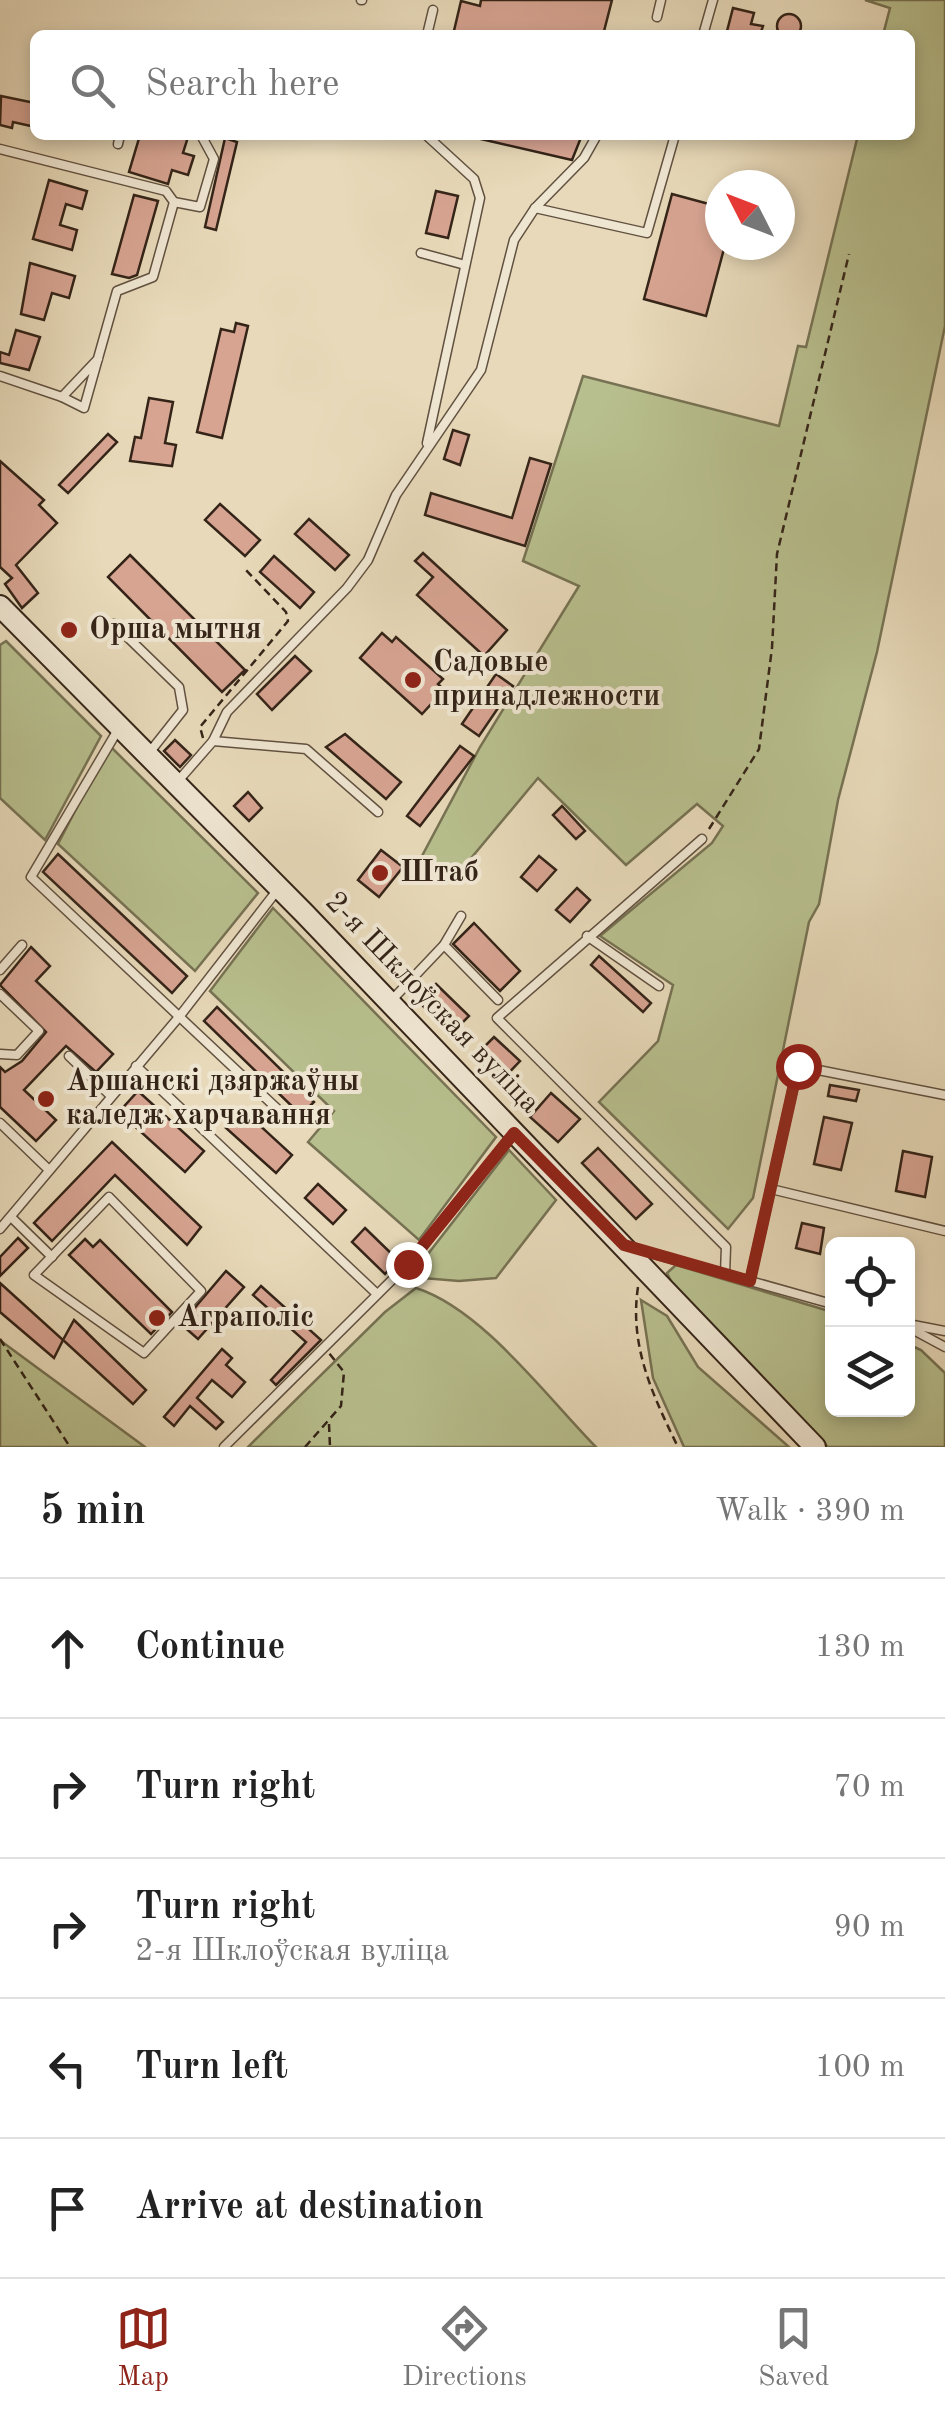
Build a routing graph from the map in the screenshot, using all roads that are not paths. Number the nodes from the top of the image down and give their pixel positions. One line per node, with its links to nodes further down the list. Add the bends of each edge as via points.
1 (662, 0): 4 (lane)
2 (713, 0): 6 (lane)
3 (433, 10): 5 (lane)
4 (657, 17)
5 (428, 30)
6 (704, 30)
7 (203, 140): 12 (lane, via 214,159 200,208)
8 (431, 140): 15 (lane, via 474,179 480,198)
9 (594, 140): 13 (lane)
10 (674, 140): 13 (lane, via 647,233)
11 (0, 149): 12 (lane, via 166,192)
12 (174, 202): 16 (lane, via 154,277 117,292)
13 (535, 208): 19 (lane, via 514,240 481,370)
14 (421, 253): 15 (lane)
15 (465, 264): 19 (lane)
16 (98, 359): 18 (lane); 18 (lane, via 84,408)
17 (0, 376): 18 (lane)
18 (62, 398)
19 (426, 449): 23 (lane, via 396,495 368,560 227,712)
20 (0, 606): 22 (street, 2-я Шклоўская вуліца)
21 (114, 624): 24 (lane, via 179,688 184,710)
22 (118, 728): 24 (street, 2-я Шклоўская вуліца); 38 (lane, via 31,877)
23 (214, 741): 25 (lane); 26 (lane, via 306,749)
24 (146, 756): 25 (street, 2-я Шклоўская вуліца)
25 (175, 785): 28 (street, 2-я Шклоўская вуліца)
26 (378, 812)
27 (702, 839): 30 (lane)
28 (278, 888): 37 (street, 2-я Шклоўская вуліца); 38 (lane)
29 (461, 916): 32 (lane)
30 (587, 936): 34 (lane); 54 (lane, via 497,1018 726,1247)
31 (22, 945): 33 (lane)
32 (444, 945): 36 (lane); 37 (lane)
33 (0, 970)
34 (659, 986)
35 (0, 994): 39 (lane, via 39,1032 16,1055)
36 (498, 1000)
37 (390, 1002): 46 (street, 2-я Шклоўская вуліца)
38 (179, 1017): 41 (lane); 44 (lane)
39 (0, 1054)
40 (69, 1056): 42 (lane)
41 (136, 1066): 42 (lane); 56 (lane)
42 (110, 1095): 47 (lane)
43 (945, 1096): 48 (lane, via 798,1066)
44 (287, 1118)
45 (0, 1124): 47 (lane)
46 (514, 1133): 52 (street, 2-я Шклоўская вуліца); 56 (lane)
47 (49, 1170): 49 (lane)
48 (771, 1189): 51 (lane); 55 (lane)
49 (12, 1218): 50 (lane); 53 (lane)
50 (0, 1229)
51 (945, 1231)
52 (624, 1245): 54 (lane); 63 (street, 2-я Шклоўская вуліца)
53 (52, 1257): 53 (lane, via 34,1275 144,1352 202,1291 109,1197)
54 (726, 1274): 55 (lane)
55 (750, 1281): 57 (lane)
56 (376, 1294): 62 (lane)
57 (825, 1302)
58 (910, 1327): 61 (lane)
59 (915, 1327): 60 (lane)
60 (945, 1331)
61 (945, 1346)
62 (224, 1447)
63 (815, 1447)

